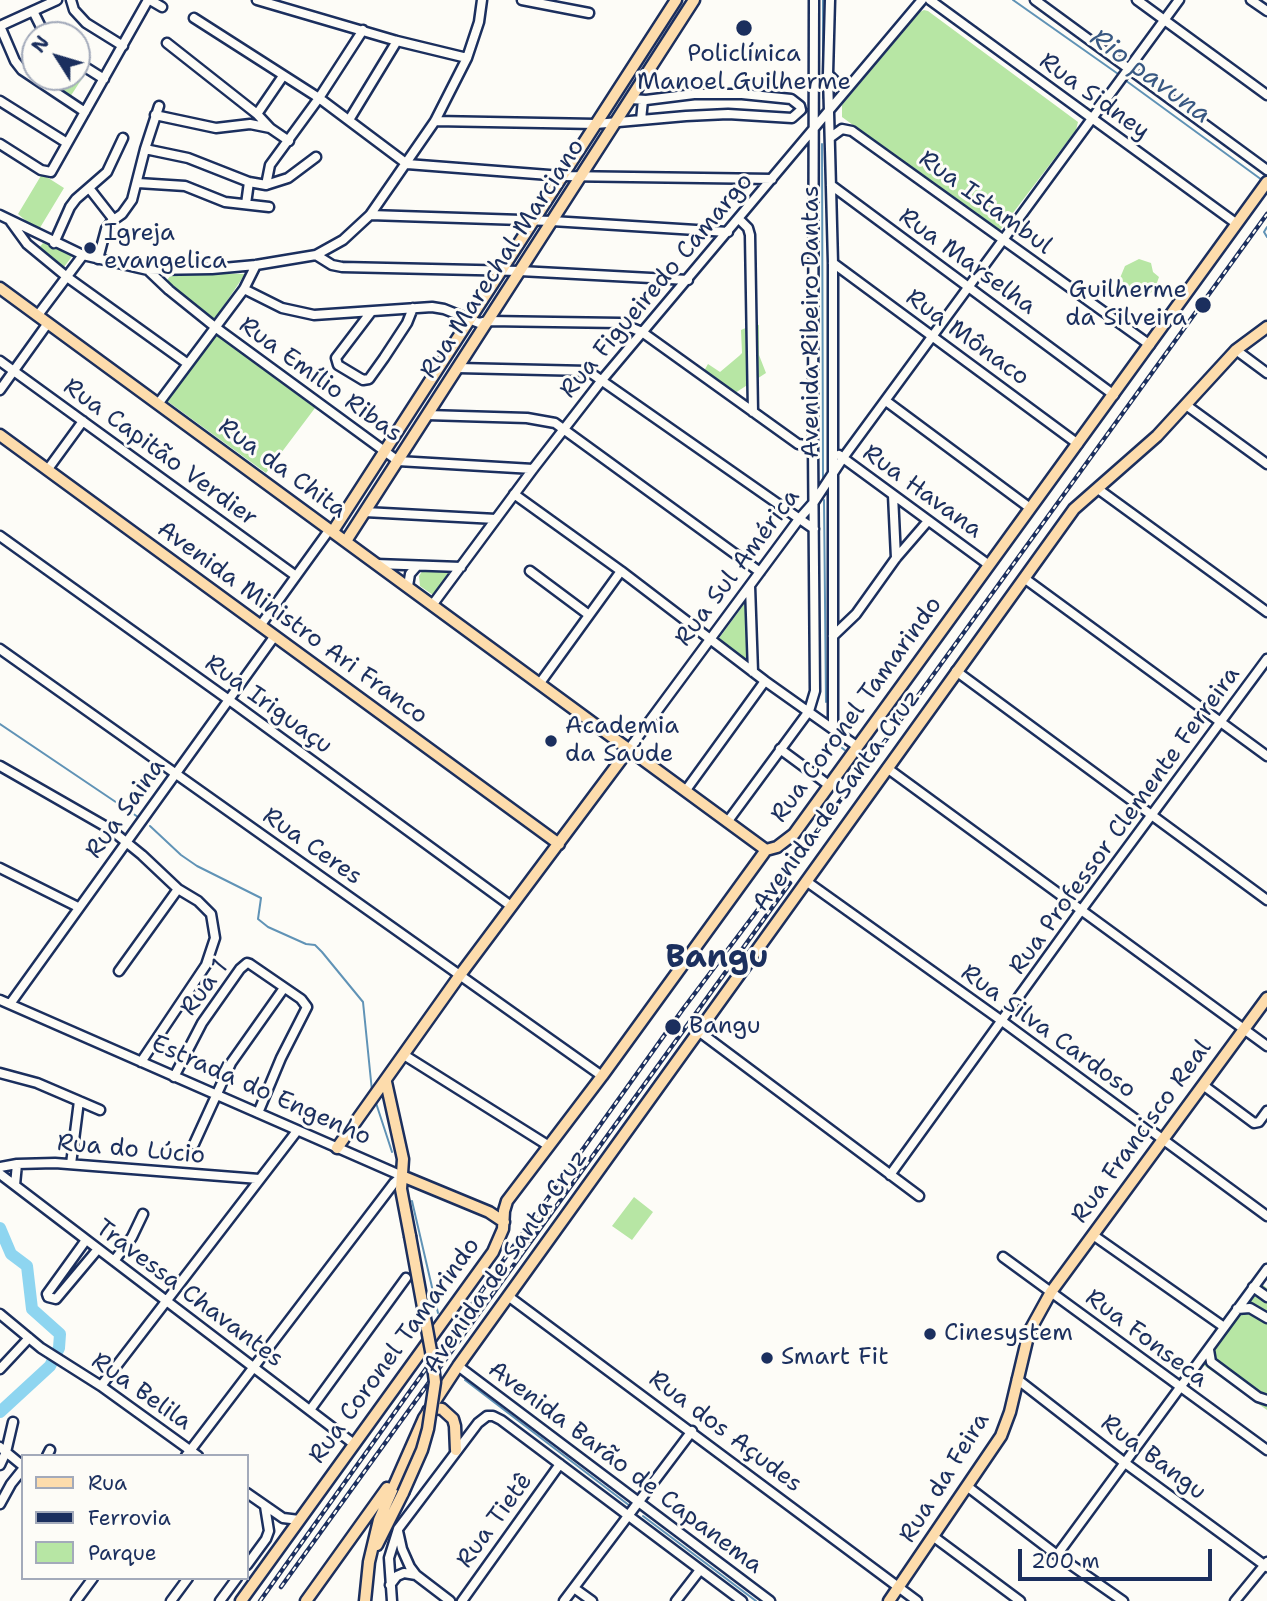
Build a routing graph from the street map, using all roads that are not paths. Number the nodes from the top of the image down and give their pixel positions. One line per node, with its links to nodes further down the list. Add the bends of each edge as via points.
1 (57, 0): 19 (street)
2 (71, 0): 30 (street, via 86,23)
3 (149, 0): 18 (street); 30 (street)
4 (257, 0): 26 (street)
5 (482, 0): 31 (street)
6 (523, 0): 21 (street)
7 (667, 0): 27 (main road)
8 (676, 0): 27 (main road, Rua Marechal Marciano)
9 (694, 0): 40 (main road, Rua Marechal Marciano)
10 (814, 0): 53 (street, Avenida Ribeiro Dantas)
11 (830, 0): 34 (street, Avenida Ribeiro Dantas)
12 (922, 0): 37 (street, Rua Figueiredo Camargo)
13 (930, 0): 46 (street, Rua Sidney)
14 (1035, 0): 32 (street)
15 (1137, 0): 23 (street)
16 (1179, 0): 23 (street, Rua Sul América)
17 (1251, 0): 20 (street)
18 (162, 7)
19 (33, 11): 24 (street); 25 (street)
20 (1267, 12)
21 (589, 13)
22 (194, 18): 35 (street)
23 (1164, 20): 32 (street, Rua Sul América); 38 (street)
24 (38, 21)
25 (0, 26): 44 (street, via 22,70)
26 (363, 30): 28 (street); 39 (street)
27 (651, 39): 51 (main road, Rua Marechal Marciano)
28 (397, 41): 31 (street); 47 (street)
29 (167, 43): 45 (street)
30 (123, 46): 36 (street)
31 (467, 58): 49 (street)
32 (1129, 69): 46 (street, Rua Sul América); 64 (street)
33 (91, 71): 36 (street)
34 (828, 74): 37 (street, via 838,84); 43 (street, Avenida Ribeiro Dantas)
35 (284, 76): 39 (street); 45 (street)
36 (104, 79): 44 (street)
37 (851, 84): 43 (street, Rua Figueiredo Camargo)
38 (1267, 95)
39 (319, 98): 47 (street); 56 (street)
40 (631, 99): 42 (street); 50 (main road, Rua Marechal Marciano)
41 (0, 100): 57 (street)
42 (643, 100): 48 (street); 48 (street, via 742,94 791,99 801,110 792,118 728,114)
43 (830, 109): 53 (street, Rua Figueiredo Camargo); 54 (street, Avenida Ribeiro Dantas)
44 (85, 113): 57 (street)
45 (257, 114): 52 (street)
46 (1092, 119): 83 (street, Rua Sidney); 85 (street, Rua Sul América)
47 (349, 120): 63 (street)
48 (641, 120): 50 (street)
49 (435, 121): 51 (street); 63 (street)
50 (616, 122): 51 (street); 65 (main road, Rua Marechal Marciano)
51 (596, 124): 66 (main road, Rua Marechal Marciano)
52 (270, 128): 56 (street); 59 (street, via 250,124 216,128 157,111)
53 (815, 128): 60 (street, Rua Figueiredo Camargo); 62 (street, Avenida Ribeiro Dantas)
54 (831, 137): 72 (street, Avenida Ribeiro Dantas); 85 (street, Rua Istambul, via 842,129 852,131)
55 (123, 138): 73 (street, via 107,172)
56 (289, 141): 71 (street, via 270,165)
57 (67, 143): 58 (street, via 49,172)
58 (0, 144)
59 (145, 149): 68 (street, via 188,158); 70 (street)
60 (792, 154): 62 (street); 67 (street, Rua Figueiredo Camargo)
61 (316, 157): 71 (street, via 296,173)
62 (814, 161): 129 (street, Avenida Ribeiro Dantas)
63 (407, 164): 66 (street); 77 (street)
64 (1267, 170)
65 (582, 175): 66 (street); 67 (street); 81 (main road, Rua Marechal Marciano)
66 (562, 176): 82 (main road, Rua Marechal Marciano)
67 (772, 179): 78 (street, Rua Figueiredo Camargo)
68 (249, 182): 71 (street); 74 (street)
69 (1267, 182): 83 (main road, Rua Coronel Tamarindo)
70 (138, 183): 74 (street, via 185,186 225,202); 80 (street, via 128,207)
71 (266, 185)
72 (831, 185): 90 (street, Avenida Ribeiro Dantas); 97 (street, Rua Marselha)
73 (89, 188): 80 (street); 86 (street, via 70,207)
74 (246, 204): 75 (street)
75 (270, 207)
76 (0, 215): 79 (street)
77 (370, 215): 82 (street); 88 (street, via 344,240)
78 (739, 219): 84 (street, Rua Figueiredo Camargo); 123 (street, via 750,235)
79 (10, 220): 86 (street); 95 (street, via 27,244)
80 (114, 220): 89 (street, via 106,229)
81 (552, 221): 82 (street); 84 (street); 93 (main road, Rua Marechal Marciano)
82 (533, 222): 94 (main road, Rua Marechal Marciano)
83 (1237, 224): 110 (main road, Rua Coronel Tamarindo)
84 (728, 232): 96 (street, Rua Figueiredo Camargo)
85 (1003, 239): 97 (street, Rua Sul América); 110 (street, Rua Istambul)
86 (54, 243): 87 (street)
87 (83, 255): 89 (street); 95 (street)
88 (316, 256): 91 (street); 94 (street, via 342,267)
89 (98, 259): 92 (street)
90 (833, 263): 109 (street, Rua Mônaco); 130 (street, Avenida Ribeiro Dantas)
91 (256, 265): 92 (street); 99 (street)
92 (148, 270): 106 (street, Rua Emílio Ribas)
93 (520, 271): 94 (street); 96 (street); 104 (main road, Rua Marechal Marciano)
94 (500, 272): 103 (main road, Rua Marechal Marciano)
95 (67, 276): 102 (street); 113 (street)
96 (688, 280): 108 (street, Rua Figueiredo Camargo)
97 (968, 287): 109 (street, Rua Sul América); 119 (street, Rua Marselha)
98 (0, 288): 102 (main road, Rua da Chita)
99 (244, 289): 101 (street, via 300,314); 106 (street)
100 (414, 308): 101 (street); 101 (street, via 384,358 369,379 363,380 338,365 336,358); 103 (street, via 444,309)
101 (371, 312)
102 (38, 316): 105 (main road, Rua da Chita)
103 (469, 320): 104 (street); 131 (main road, Rua Marechal Marciano)
104 (488, 321): 108 (street, via 608,322); 114 (main road, Rua Marechal Marciano)
105 (48, 323): 115 (street); 121 (main road, Rua da Chita)
106 (215, 327): 113 (street); 131 (street, Rua Emílio Ribas)
107 (1267, 327): 111 (main road, Avenida de Santa Cruz)
108 (642, 332): 117 (street, Rua Figueiredo Camargo); 123 (street)
109 (932, 335): 120 (street, Rua Sul América); 128 (street, Rua Mônaco)
110 (1150, 345): 119 (main road, Rua Coronel Tamarindo)
111 (1236, 350): 116 (street); 122 (main road, Avenida de Santa Cruz)
112 (0, 361): 115 (street, Rua Capitão Verdier)
113 (188, 364): 121 (street)
114 (458, 368): 117 (street, via 577,370); 124 (main road, Rua Marechal Marciano)
115 (14, 371): 118 (street); 125 (street, Rua Capitão Verdier)
116 (1267, 373)
117 (602, 380): 126 (street, Rua Figueiredo Camargo); 145 (street)
118 (0, 390)
119 (1114, 395): 128 (main road, Rua Coronel Tamarindo)
120 (886, 401): 132 (street, Rua Sul América); 142 (street)
121 (158, 404): 148 (main road, Rua da Chita)
122 (1186, 405): 134 (street); 138 (main road, Avenida de Santa Cruz)
123 (753, 412): 129 (street, via 798,444)
124 (427, 415): 126 (street, via 527,418); 133 (main road, Rua Marechal Marciano)
125 (83, 421): 135 (street); 159 (street, Rua Capitão Verdier)
126 (563, 429): 136 (street, Rua Figueiredo Camargo); 158 (street)
127 (0, 435): 135 (main road, Avenida Ministro Ari Franco)
128 (1078, 444): 142 (main road, Rua Coronel Tamarindo)
129 (813, 446): 141 (street, Avenida Ribeiro Dantas)
130 (832, 449): 132 (street, Rua Havana); 137 (street, Avenida Ribeiro Dantas)
131 (384, 452): 133 (street, Rua Emílio Ribas); 148 (main road, Rua Marechal Marciano)
132 (843, 458): 137 (street, Rua Sul América); 140 (street, Rua Havana)
133 (398, 461): 136 (street, Rua Emílio Ribas); 143 (main road, Rua Marechal Marciano)
134 (1267, 464)
135 (48, 469): 166 (main road, Avenida Ministro Ari Franco)
136 (533, 469): 139 (street, Rua Figueiredo Camargo)
137 (832, 474): 141 (street, Rua Sul América); 168 (street, Avenida Ribeiro Dantas)
138 (1098, 489): 160 (main road, Avenida de Santa Cruz, via 1074,509); 164 (street)
139 (514, 494): 144 (street, Rua Figueiredo Camargo); 157 (street)
140 (892, 495): 146 (street, Rua Havana); 151 (street)
141 (814, 502): 145 (street, Rua Sul América); 147 (street, Avenida Ribeiro Dantas)
142 (1030, 508): 153 (main road, Rua Coronel Tamarindo)
143 (365, 512): 144 (street); 150 (main road, Rua Marechal Marciano)
144 (496, 519): 155 (street, Rua Figueiredo Camargo)
145 (799, 519): 147 (street); 158 (street, Rua Sul América)
146 (928, 521): 151 (street); 153 (street, Rua Havana)
147 (814, 529): 177 (street, Avenida Ribeiro Dantas, via 815,691)
148 (331, 530): 150 (main road, Rua da Chita); 159 (street)
149 (0, 537): 176 (street, Rua Iriguaçu)
150 (346, 541): 152 (main road, Rua da Chita)
151 (896, 558): 168 (street, via 856,614)
152 (376, 564): 154 (street); 161 (main road, Rua da Chita)
153 (989, 565): 180 (main road, Rua Coronel Tamarindo)
154 (417, 566): 155 (street); 161 (street)
155 (460, 567): 163 (street, Rua Figueiredo Camargo)
156 (530, 571): 165 (street)
157 (621, 571): 165 (street); 169 (street)
158 (760, 572): 162 (street, Rua Sul América)
159 (296, 576): 166 (street)
160 (1024, 578): 172 (main road, Avenida de Santa Cruz); 178 (street)
161 (408, 586): 163 (main road, Rua da Chita)
162 (750, 586): 169 (street, Rua Sul América); 173 (street)
163 (433, 604): 175 (main road, Rua da Chita)
164 (1267, 612)
165 (589, 615): 175 (street)
166 (260, 626): 167 (main road, Avenida Ministro Ari Franco)
167 (274, 636): 176 (street, Rua Saina); 192 (main road, Avenida Ministro Ari Franco)
168 (833, 636): 179 (street, Avenida Ribeiro Dantas)
169 (711, 640): 173 (street); 181 (street, Rua Sul América)
170 (0, 649): 186 (street, Rua Ceres)
171 (1267, 659): 178 (street, Rua Professor Clemente Ferreira)
172 (956, 671): 185 (main road, Avenida de Santa Cruz); 189 (street)
173 (753, 672): 174 (street)
174 (765, 681): 177 (street); 188 (street)
175 (540, 683): 181 (main road, Rua da Chita)
176 (229, 700): 186 (street, Rua Saina); 198 (street, Rua Iriguaçu)
177 (809, 711): 179 (street); 182 (street)
178 (1222, 723): 183 (street); 189 (street, Rua Professor Clemente Ferreira)
179 (833, 729): 180 (street)
180 (858, 747): 187 (main road, Rua Coronel Tamarindo)
181 (629, 749): 188 (main road, Rua da Chita); 192 (main road, Rua Sul América)
182 (780, 749): 187 (street); 190 (street)
183 (1267, 757)
184 (0, 766): 191 (street)
185 (887, 768): 195 (main road, Avenida de Santa Cruz); 200 (street)
186 (176, 773): 191 (street, Rua Saina); 202 (street, Rua Ceres)
187 (830, 786): 193 (main road, Rua Coronel Tamarindo, via 794,834 777,848)
188 (686, 790): 190 (main road, Rua da Chita)
189 (1153, 815): 197 (street); 200 (street, Rua Professor Clemente Ferreira)
190 (728, 821): 193 (main road, Rua da Chita)
191 (126, 841): 196 (street); 199 (street, Rua Saina)
192 (559, 845): 198 (main road, Rua Sul América)
193 (766, 850): 214 (main road, Rua Coronel Tamarindo)
194 (0, 868): 199 (street)
195 (806, 881): 207 (street, Rua Silva Cardoso); 209 (main road, Avenida de Santa Cruz)
196 (178, 889): 201 (street); 212 (street, via 211,914 215,938 206,965)
197 (1267, 900)
198 (511, 906): 202 (main road, Rua Sul América)
199 (78, 908): 206 (street, Rua Saina)
200 (1082, 909): 207 (street, Rua Professor Clemente Ferreira); 208 (street)
201 (119, 971)
202 (460, 975): 211 (main road, Rua Sul América); 214 (street, Rua Ceres)
203 (284, 988): 215 (street, Rua 1, via 247,963 202,1023); 218 (street, via 231,1063); 222 (street, via 306,1004 306,1012)
204 (1267, 998): 208 (main road, Rua Francisco Real)
205 (0, 1000): 206 (street, Estrada do Engenho)
206 (10, 1004): 212 (street, Estrada do Engenho)
207 (1002, 1021): 226 (street, Rua Silva Cardoso); 234 (street, Rua Professor Clemente Ferreira)
208 (1244, 1028): 210 (street); 217 (main road, Rua Francisco Real)
209 (697, 1030): 234 (street); 251 (main road, Avenida de Santa Cruz)
210 (1267, 1046)
211 (404, 1055): 216 (main road, Rua Sul América); 228 (street)
212 (141, 1062): 215 (street, Estrada do Engenho)
213 (0, 1073): 219 (street)
214 (602, 1076): 228 (main road, Rua Coronel Tamarindo)
215 (174, 1077): 218 (street, Estrada do Engenho)
216 (386, 1082): 229 (main road, Rua Sul América); 235 (main road, via 403,1159)
217 (1203, 1085): 223 (street, via 1254,1123); 226 (main road, Rua Francisco Real)
218 (216, 1095): 222 (street, Estrada do Engenho); 227 (street)
219 (79, 1101): 220 (street); 231 (street)
220 (100, 1110)
221 (1267, 1111): 223 (street)
222 (258, 1113): 225 (street, Estrada do Engenho)
223 (1259, 1122): 224 (street)
224 (1267, 1129)
225 (297, 1130): 229 (street, Estrada do Engenho); 236 (street)
226 (1163, 1140): 240 (street, Rua Silva Cardoso); 242 (main road, Rua Francisco Real)
227 (194, 1144)
228 (549, 1146): 241 (main road, Rua Coronel Tamarindo, via 507,1201)
229 (337, 1148): 235 (street, Estrada do Engenho)
230 (17, 1164): 231 (street, Rua do Lúcio); 232 (street, Rua do Lúcio); 237 (street)
231 (71, 1164): 236 (street, Rua do Lúcio)
232 (0, 1167)
233 (0, 1174): 237 (street, Travessa Chavantes)
234 (890, 1175): 238 (street)
235 (402, 1176): 241 (main road, Estrada do Engenho); 261 (street); 295 (main road, bridge, via 435,1382 425,1440)
236 (259, 1179): 253 (street)
237 (15, 1185): 243 (street, Travessa Chavantes)
238 (919, 1196)
239 (143, 1214): 246 (street)
240 (1267, 1216)
241 (504, 1222): 271 (main road, Rua Coronel Tamarindo, via 493,1252)
242 (1093, 1235): 250 (main road, Rua Francisco Real); 257 (street)
243 (86, 1240): 244 (street, Travessa Chavantes); 244 (street, via 48,1297 57,1299)
244 (98, 1249): 246 (street, Travessa Chavantes)
245 (1003, 1257): 250 (street, Rua Fonseca)
246 (114, 1261): 253 (street, Travessa Chavantes)
247 (1267, 1269): 249 (street)
248 (405, 1278): 267 (street)
249 (1253, 1287): 252 (street); 254 (street)
250 (1051, 1292): 263 (main road, Rua da Feira, via 1029,1332); 265 (street, Rua Fonseca)
251 (508, 1296): 260 (main road, Avenida de Santa Cruz); 270 (street, Rua dos Açudes)
252 (1267, 1297)
253 (167, 1301): 261 (street, Travessa Chavantes); 264 (street)
254 (1237, 1309): 256 (street, via 1250,1307); 257 (street)
255 (0, 1314): 258 (street)
256 (1267, 1318)
257 (1224, 1328): 259 (street)
258 (29, 1338): 262 (street); 264 (street, Rua Belila)
259 (1210, 1348): 265 (street); 266 (street, via 1212,1363)
260 (458, 1366): 268 (main road, Avenida de Santa Cruz); 285 (street, Avenida Barão de Capanema)
261 (253, 1367): 267 (street, Travessa Chavantes); 275 (street)
262 (0, 1369)
263 (1017, 1379): 276 (street, Rua Bangu); 282 (main road, Rua da Feira, via 1005,1429)
264 (101, 1386): 275 (street, Rua Belila)
265 (1180, 1388): 274 (street, Rua Fonseca); 276 (street)
266 (1267, 1400)
267 (310, 1410): 271 (street, Travessa Chavantes)
268 (428, 1411): 273 (main road, via 442,1409 453,1419); 281 (main road, Avenida de Santa Cruz)
269 (13, 1422): 272 (street)
270 (692, 1431): 285 (street); 304 (street, Rua dos Açudes)
271 (354, 1444): 289 (main road, Rua Coronel Tamarindo)
272 (3, 1450): 278 (street); 279 (street)
273 (456, 1450): 277 (street, Avenida Barão de Capanema, via 482,1419 493,1416); 290 (street)
274 (1267, 1450)
275 (191, 1454)
276 (1125, 1463): 294 (street); 297 (street, Rua Bangu)
277 (560, 1464): 288 (street, Avenida Barão de Capanema); 314 (street, Rua Tietê)
278 (0, 1465)
279 (21, 1466)
280 (21, 1470): 283 (street)
281 (398, 1474): 295 (main road, Avenida de Santa Cruz, via 379,1520); 310 (main road)
282 (968, 1486): 291 (main road, Rua da Feira); 294 (street)
283 (2, 1493): 286 (street)
284 (248, 1495): 287 (street)
285 (639, 1502): 288 (street); 319 (street, Avenida Barão de Capanema)
286 (0, 1504)
287 (265, 1506): 289 (street, via 283,1518); 292 (street)
288 (628, 1517): 298 (street, Avenida Barão de Capanema); 305 (street)
289 (299, 1520): 293 (main road, Rua Coronel Tamarindo)
290 (398, 1529): 299 (street); 303 (street, via 389,1558)
291 (934, 1537): 304 (main road, Rua da Feira); 322 (street)
292 (266, 1539): 293 (street, via 275,1535 281,1538); 296 (street)
293 (281, 1545): 309 (main road, Rua Coronel Tamarindo)
294 (1057, 1555): 323 (street)
295 (369, 1562): 311 (main road, Avenida de Santa Cruz)
296 (248, 1564)
297 (1266, 1565): 324 (street)
298 (700, 1570): 317 (street); 318 (street, Avenida Barão de Capanema)
299 (416, 1575): 303 (street, via 404,1573); 313 (street)
300 (92, 1580): 306 (street)
301 (187, 1580): 307 (street)
302 (236, 1580): 308 (street)
303 (390, 1585): 312 (street)
304 (898, 1587): 320 (main road, Rua da Feira); 321 (street, Rua dos Açudes)
305 (574, 1588): 315 (street); 316 (street)
306 (76, 1601)
307 (172, 1601)
308 (220, 1601)
309 (241, 1601)
310 (306, 1601)
311 (365, 1601)
312 (392, 1601)
313 (450, 1601)
314 (462, 1601)
315 (564, 1601)
316 (592, 1601)
317 (676, 1601)
318 (742, 1601)
319 (770, 1601)
320 (888, 1601)
321 (917, 1601)
322 (1020, 1601)
323 (1123, 1601)
324 (1235, 1601)

